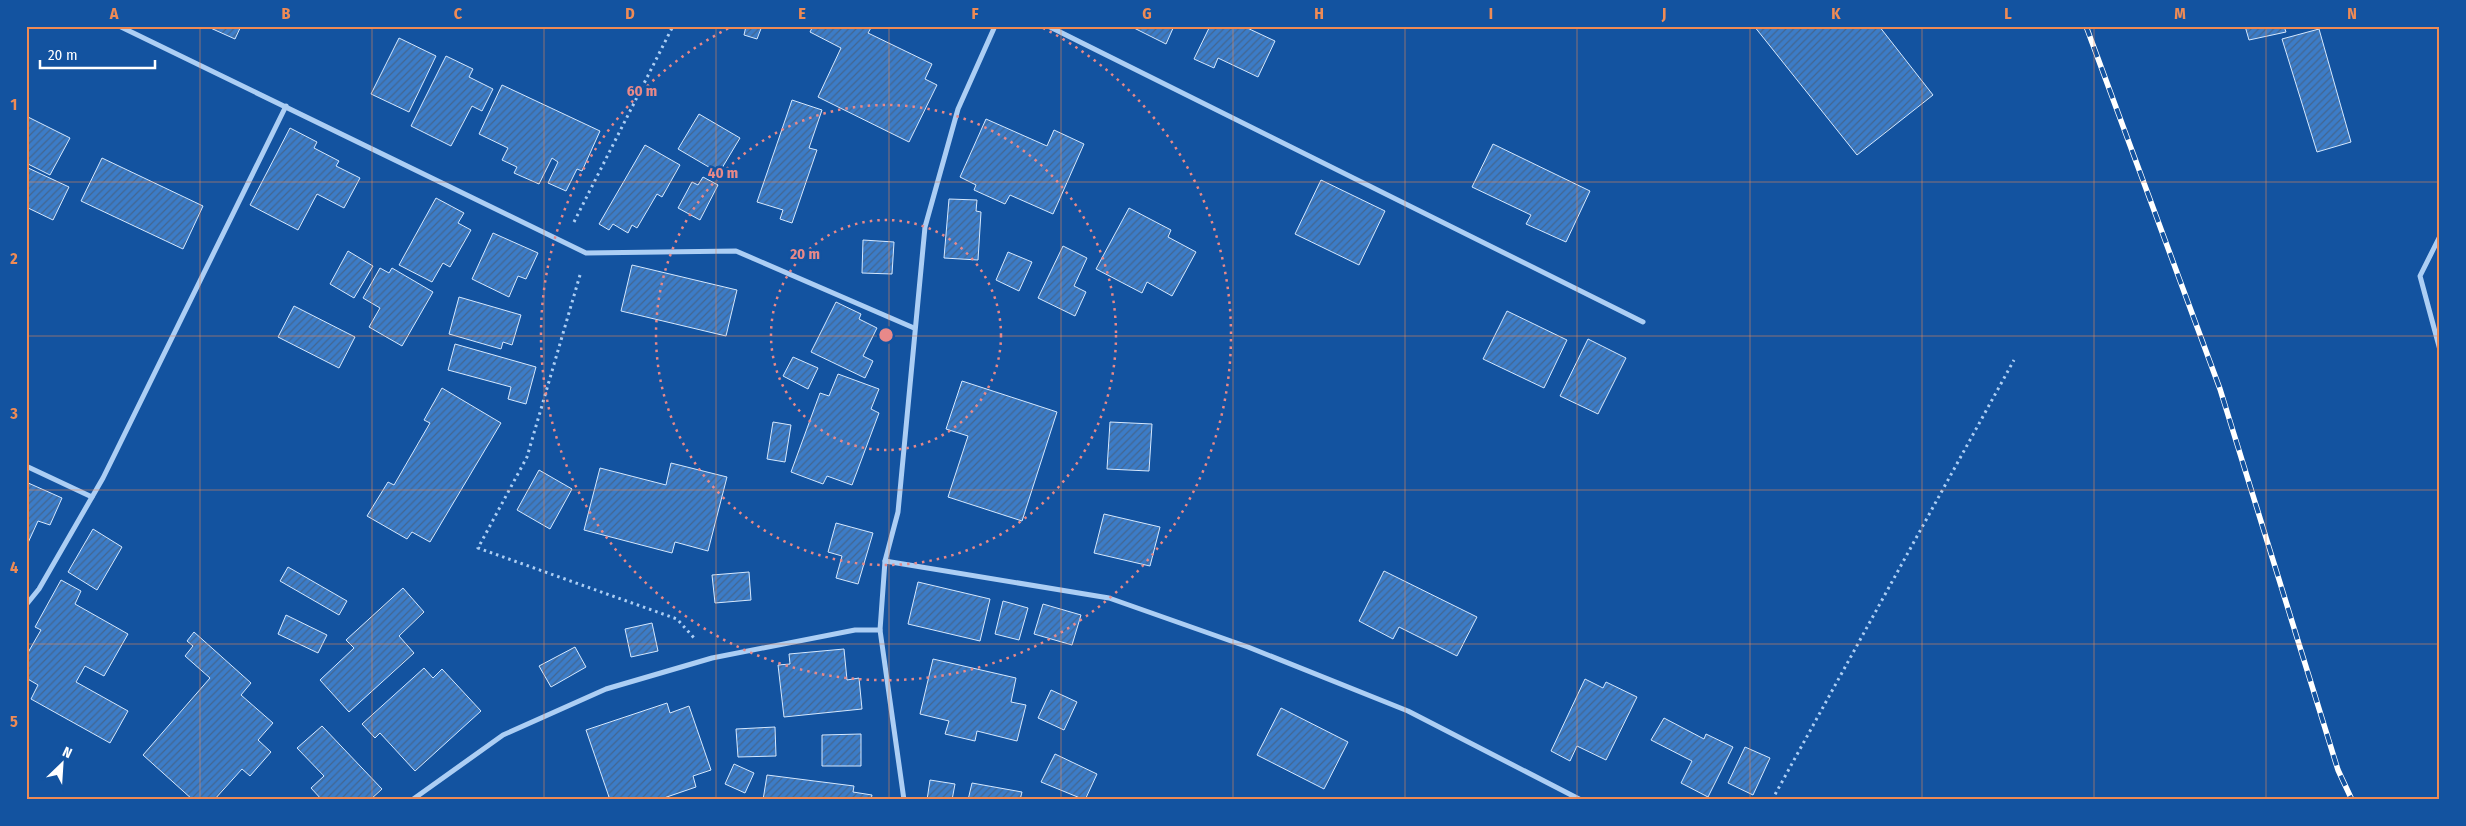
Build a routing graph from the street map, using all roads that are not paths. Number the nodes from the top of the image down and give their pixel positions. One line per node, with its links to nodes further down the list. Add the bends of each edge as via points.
1 (119, 26): 4 (street)
2 (995, 26): 7 (street, via 958,109 925,227)
3 (1048, 26): 6 (street)
4 (286, 106): 7 (street, via 586,253 736,251); 10 (street)
5 (2440, 236): 8 (street, via 2420,276)
6 (1643, 322)
7 (914, 328): 11 (street, via 898,512)
8 (2440, 350)
9 (26, 466): 10 (street)
10 (92, 497): 12 (street)
11 (885, 561): 13 (street); 16 (street, via 1109,598 1248,647 1408,710)
12 (26, 604)
13 (880, 630): 14 (street, via 855,630 712,658 606,689 503,734); 15 (street)
14 (412, 800)
15 (904, 800)
16 (1581, 800)

